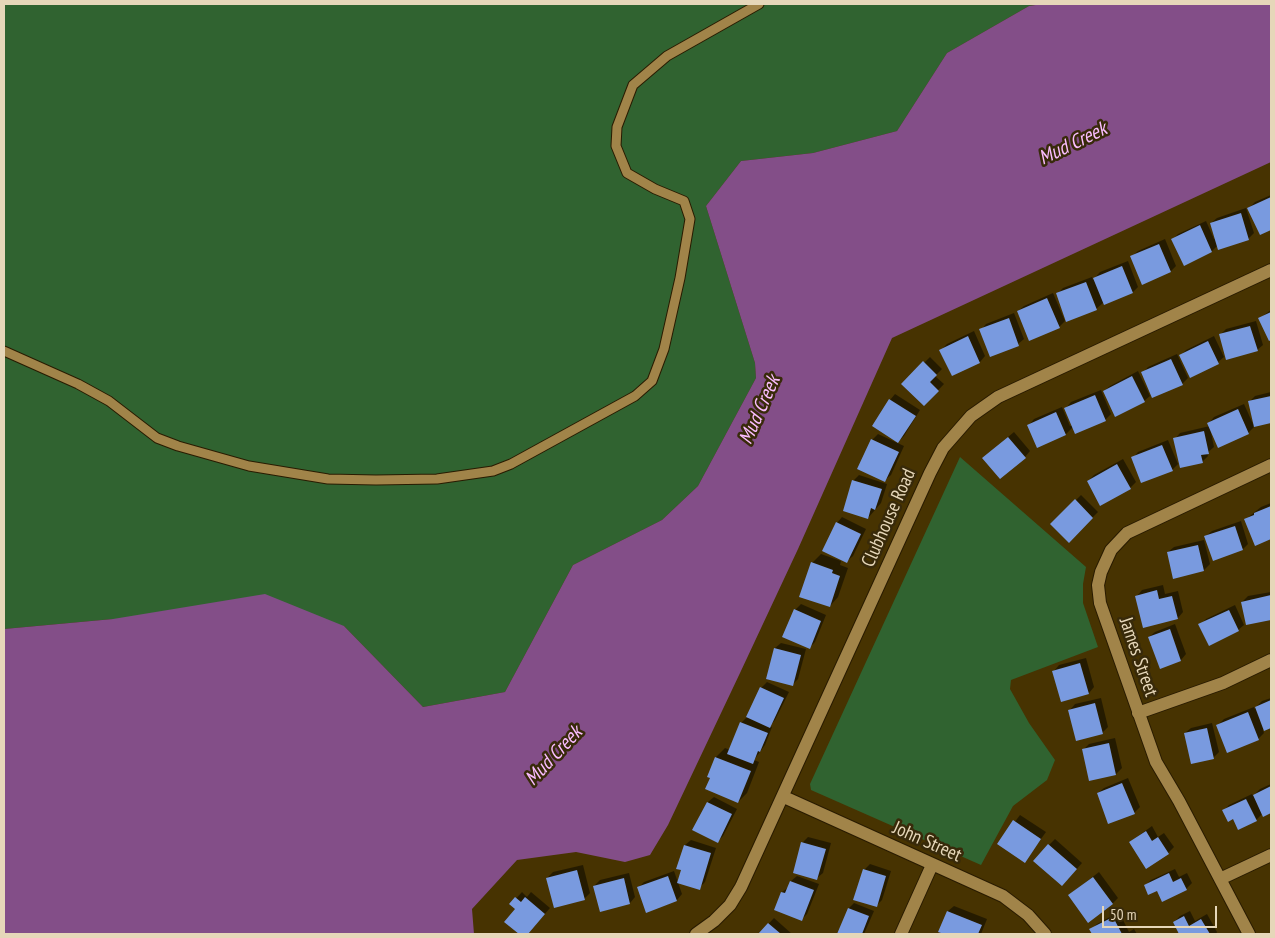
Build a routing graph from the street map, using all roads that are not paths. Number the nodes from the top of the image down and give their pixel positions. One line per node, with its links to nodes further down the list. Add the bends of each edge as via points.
1 (758, 4): 3 (lane, via 667,56 633,85 617,127 616,146 627,173 684,201 690,218 666,340 652,381 635,396 511,464 493,471 437,479 376,480 328,479 249,466 157,438 108,401)
2 (1271, 270): 7 (street, Clubhouse Road, via 1015,388 971,416 943,448 930,473)
3 (4, 351)
4 (1271, 465): 6 (street, James Street, via 1142,524 1127,533 1111,550 1098,584 1100,603)
5 (1271, 660): 6 (street, via 1223,683)
6 (1138, 713): 10 (street, James Street, via 1159,769)
7 (784, 797): 9 (street, John Street); 11 (street, Clubhouse Road, via 730,905)
8 (1271, 855): 10 (street)
9 (932, 865): 12 (street); 13 (street, John Street, via 1002,896 1028,915)
10 (1220, 879): 14 (street, James Street)
11 (696, 934)
12 (901, 934)
13 (1045, 934)
14 (1250, 934)

